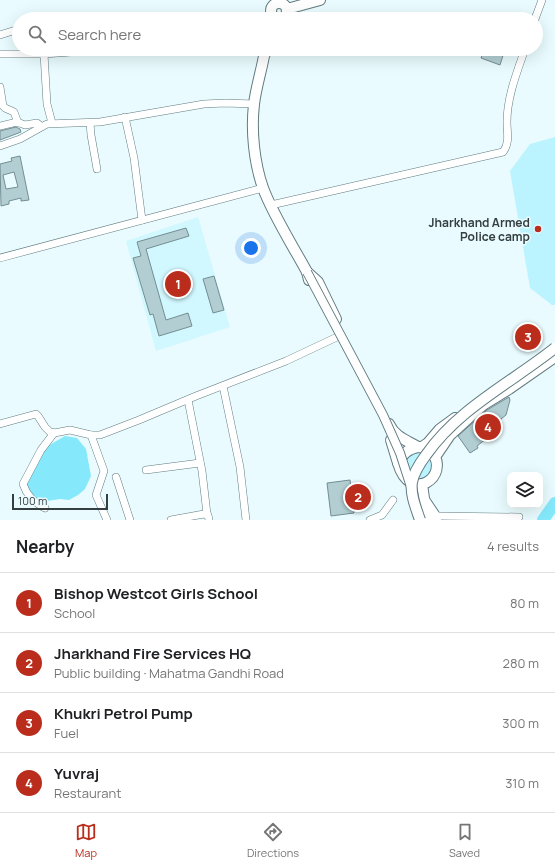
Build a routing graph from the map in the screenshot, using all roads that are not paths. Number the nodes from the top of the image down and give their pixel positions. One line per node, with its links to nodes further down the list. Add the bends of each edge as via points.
1 (320, 0): 4 (main road)
2 (542, 0): 7 (street)
3 (278, 1): 4 (main road); 5 (main road, via 271,7)
4 (287, 9): 6 (main road)
5 (270, 12)
6 (286, 12)
7 (538, 12)
8 (12, 31): 9 (street)
9 (0, 35)
10 (0, 54): 11 (street)
11 (12, 54)
12 (44, 56): 19 (street, via 47,104)
13 (264, 56): 16 (main road)
14 (523, 56): 26 (street, via 509,104 508,144 503,152)
15 (0, 87): 18 (street, via 3,106 14,112)
16 (254, 104): 17 (street, via 204,104); 25 (main road, via 254,143)
17 (125, 117): 20 (street); 27 (street, via 134,158)
18 (18, 123): 21 (street); 22 (street, via 37,123)
19 (52, 123): 20 (street); 22 (street)
20 (90, 123): 24 (street)
21 (0, 126)
22 (41, 126): 23 (street, via 20,139)
23 (0, 146)
24 (97, 169)
25 (263, 188): 26 (main road); 27 (street)
26 (271, 205): 29 (main road)
27 (142, 220): 28 (street)
28 (0, 258)
29 (307, 272): 30 (main road, via 310,286); 40 (main road, via 318,282 392,430 396,435); 47 (street, bridge, via 383,415 400,453)
30 (337, 337): 35 (street); 43 (main road, via 379,414)
31 (555, 344): 40 (main road, via 440,429 428,443)
32 (555, 348): 47 (main road, bridge, via 459,418 422,460 413,478)
33 (555, 353): 52 (main road, via 472,412 439,444 424,467 418,482 418,493)
34 (555, 357): 41 (main road, via 483,405 450,435)
35 (223, 386): 36 (street); 56 (street, via 240,467)
36 (188, 400): 39 (street, via 104,433); 42 (street)
37 (0, 424): 38 (street, via 36,414 48,430)
38 (54, 433): 39 (street, via 73,430); 49 (street, via 41,450 23,484 25,491 35,503)
39 (91, 435): 53 (street, via 104,471 96,495)
40 (420, 447): 41 (main road, via 430,450); 43 (main road, via 409,449 402,455)
41 (435, 456): 46 (main road, via 438,465 436,474)
42 (200, 463): 44 (street); 50 (street)
43 (400, 468): 46 (main road, via 406,480); 58 (main road)
44 (146, 470)
45 (116, 477): 54 (street)
46 (422, 484): 52 (main road, via 423,499)
47 (412, 490): 58 (main road, bridge)
48 (393, 500): 57 (street, via 382,516)
49 (45, 508)
50 (208, 517): 55 (street, via 204,514)
51 (519, 517): 52 (street)
52 (430, 519)
53 (106, 520)
54 (130, 520)
55 (171, 520)
56 (246, 520)
57 (370, 520)
58 (419, 520)

